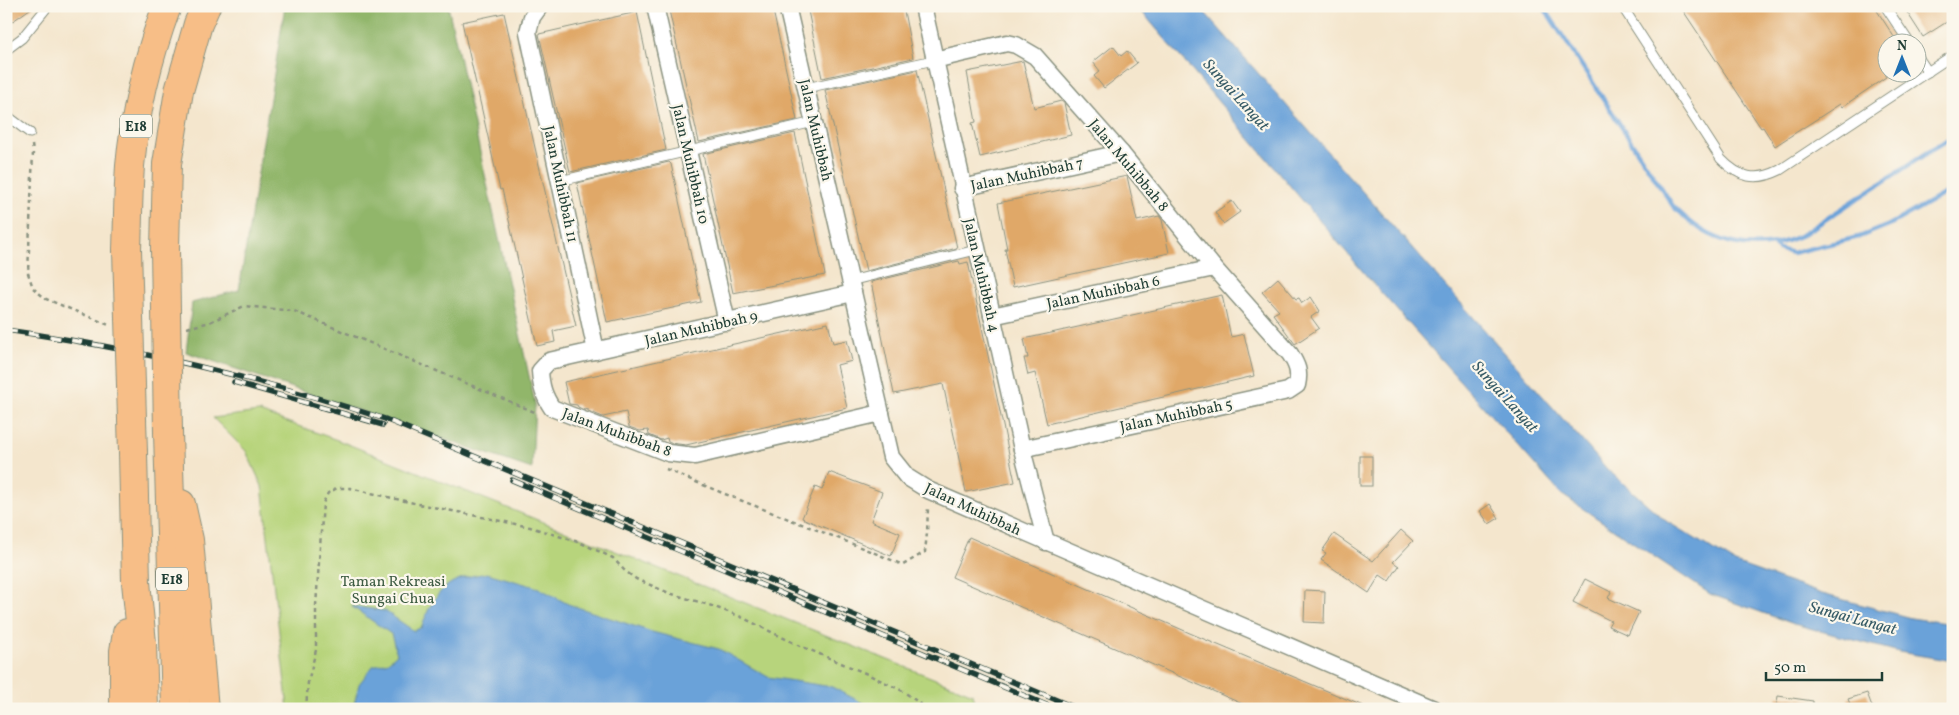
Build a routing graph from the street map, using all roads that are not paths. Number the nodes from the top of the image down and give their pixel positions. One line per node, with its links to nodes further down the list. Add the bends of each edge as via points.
1 (48, 6): 11 (lane, via 22,38)
2 (168, 6): 36 (highway, E18, bridge, via 142,93 130,165 127,250)
3 (206, 6): 33 (highway, E18, bridge, via 179,90 167,164)
4 (655, 6): 20 (street, Jalan Muhibbah 10)
5 (787, 6): 16 (street, Jalan Muhibbah)
6 (923, 6): 13 (street, Jalan Muhibbah 4)
7 (1622, 6): 15 (lane, via 1721,159 1737,173 1747,176 1769,176 1780,170)
8 (1885, 6): 10 (lane)
9 (536, 11): 22 (street, Jalan Muhibbah 11, via 528,32)
10 (1902, 32)
11 (6, 50)
12 (1953, 55): 15 (lane)
13 (934, 60): 16 (lane); 21 (street, Jalan Muhibbah 8, via 1016,44 1035,56); 23 (street, Jalan Muhibbah 4)
14 (1926, 69): 15 (lane)
15 (1928, 72)
16 (806, 88): 18 (street, Jalan Muhibbah)
17 (6, 115): 19 (lane)
18 (814, 122): 20 (lane); 26 (street, Jalan Muhibbah)
19 (30, 133)
20 (688, 152): 22 (lane); 28 (street, Jalan Muhibbah 10)
21 (1121, 154): 23 (street, Jalan Muhibbah 7); 25 (street, Jalan Muhibbah 8)
22 (560, 181): 29 (street, Jalan Muhibbah 11)
23 (962, 188): 24 (street, Jalan Muhibbah 4)
24 (976, 250): 26 (lane); 27 (street, Jalan Muhibbah 4)
25 (1214, 268): 27 (street, Jalan Muhibbah 6); 30 (street, Jalan Muhibbah 8)
26 (852, 287): 28 (street, Jalan Muhibbah 9); 32 (street, Jalan Muhibbah)
27 (992, 316): 34 (street, Jalan Muhibbah 4)
28 (726, 322): 29 (street, Jalan Muhibbah 9)
29 (596, 351): 31 (street, Jalan Muhibbah 9)
30 (1290, 354): 34 (street, Jalan Muhibbah 5, via 1298,367 1299,377 1297,385 1288,391)
31 (549, 361): 32 (street, Jalan Muhibbah 8, via 540,372 544,397 552,408 668,453 695,456)
32 (881, 413): 35 (street, Jalan Muhibbah, via 891,457 907,477 928,490)
33 (168, 441): 41 (highway, E18); 42 (highway, via 190,540)
34 (1022, 449): 35 (street, Jalan Muhibbah 4)
35 (1046, 542): 43 (street, Jalan Muhibbah)
36 (136, 582): 37 (highway); 40 (highway, E18)
37 (124, 651): 38 (highway); 39 (highway)
38 (112, 709)
39 (124, 709)
40 (144, 709)
41 (176, 709)
42 (204, 709)
43 (1434, 709)

